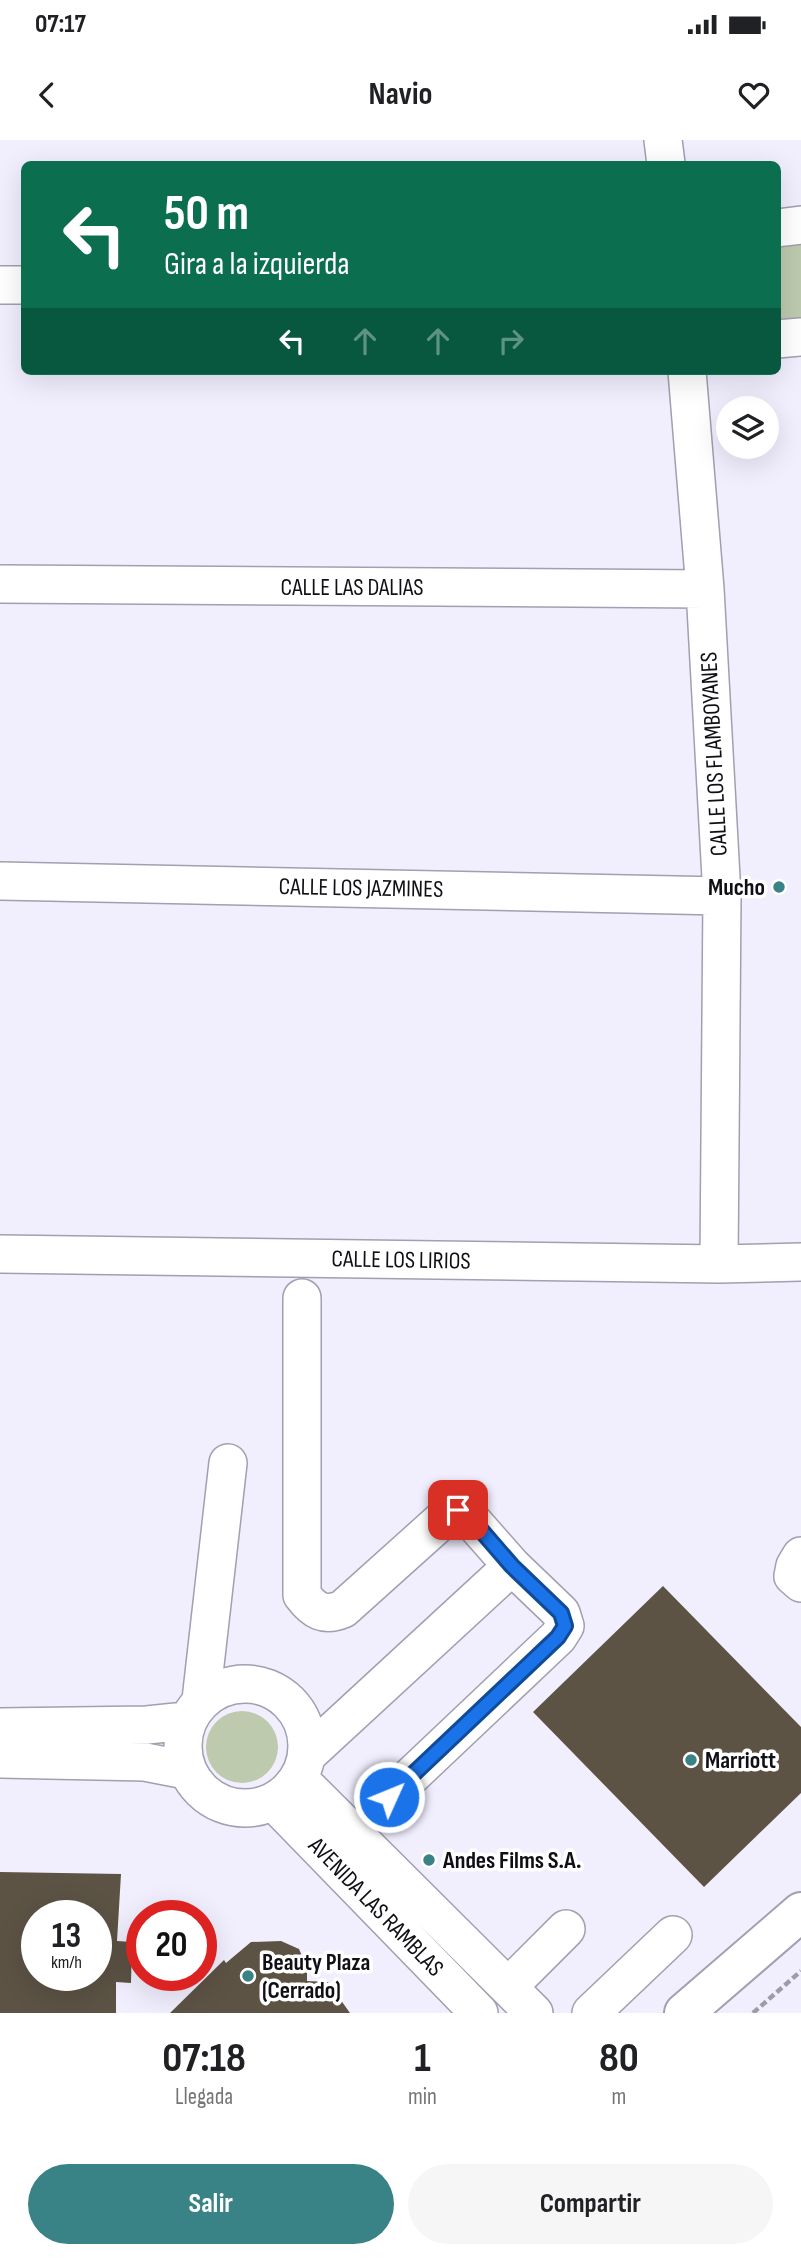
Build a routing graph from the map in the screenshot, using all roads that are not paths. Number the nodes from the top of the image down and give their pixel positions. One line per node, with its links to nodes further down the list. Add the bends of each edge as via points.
1 (663, 140): 2 (street)
2 (666, 161)
3 (801, 225): 4 (street)
4 (781, 228)
5 (0, 285): 6 (street)
6 (21, 285)
7 (801, 337): 8 (street)
8 (781, 339)
9 (687, 375): 11 (street, CALLE LOS FLAMBOYANES)
10 (0, 584): 11 (street, CALLE LAS DALIAS)
11 (705, 589): 13 (street, CALLE LOS FLAMBOYANES)
12 (0, 881): 13 (street, CALLE LOS JAZMINES)
13 (722, 896): 16 (street, CALLE LOS FLAMBOYANES)
14 (0, 1254): 16 (street, CALLE LOS LIRIOS)
15 (801, 1262): 16 (street, CALLE LOS LIRIOS)
16 (719, 1265)
17 (302, 1298): 20 (street, via 302,1595 312,1609 322,1614 343,1609 458,1510 467,1514)
18 (228, 1463): 22 (street)
19 (801, 1556): 21 (street, via 793,1576)
20 (512, 1566): 26 (street); 27 (street, via 561,1613 565,1626)
21 (801, 1583)
22 (194, 1710): 23 (street, via 146,1725); 25 (street, via 181,1745); 26 (street, via 223,1686 248,1683 273,1690 293,1706 305,1729)
23 (0, 1727)
24 (0, 1759): 25 (street, via 145,1762)
25 (186, 1770): 26 (street, via 201,1791 223,1805 249,1809)
26 (293, 1778): 31 (street, AVENIDA LAS RAMBLAS); 32 (street, AVENIDA LAS RAMBLAS)
27 (389, 1797)
28 (801, 1912): 35 (highway)
29 (566, 1929): 31 (street)
30 (673, 1935): 34 (street)
31 (508, 1987): 33 (street, AVENIDA LAS RAMBLAS)
32 (479, 2013)
33 (534, 2013)
34 (591, 2013)
35 (684, 2013)

